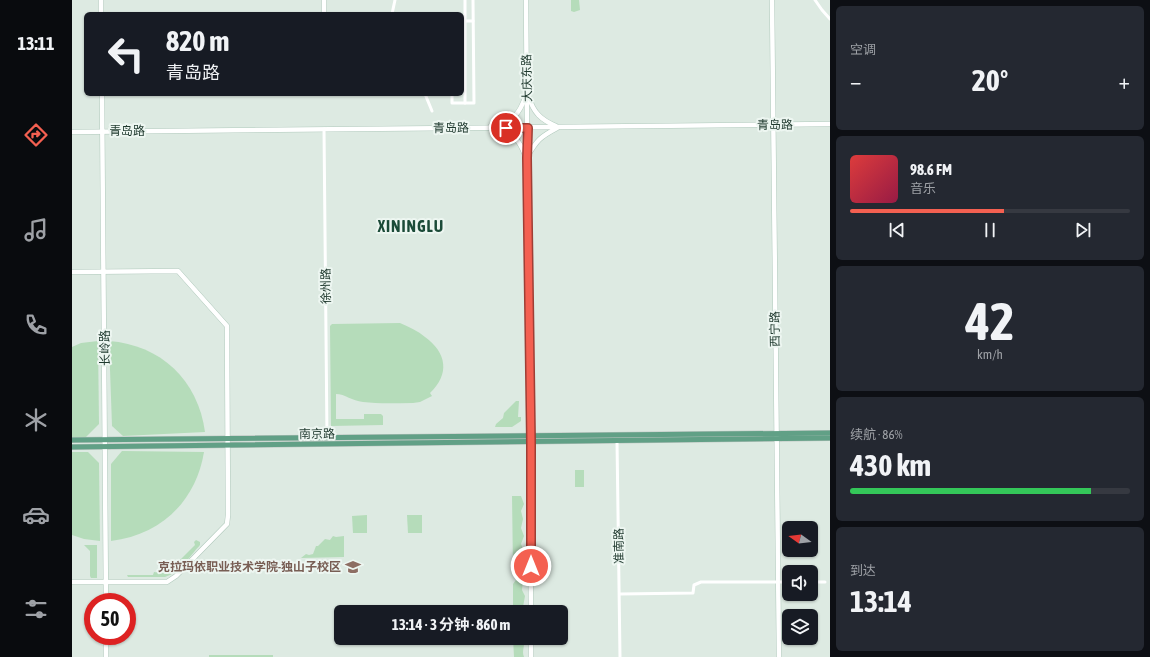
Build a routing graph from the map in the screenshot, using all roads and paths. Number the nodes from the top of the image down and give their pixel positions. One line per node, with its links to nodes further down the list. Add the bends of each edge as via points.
1 (101, 0): 9 (street)
2 (324, 0): 10 (street)
3 (395, 0): 11 (street)
4 (465, 0): 12 (street)
5 (473, 0): 15 (street)
6 (526, 0): 19 (street, 大庆东路)
7 (772, 0): 26 (street, 西宁路)
8 (815, 0): 13 (street)
9 (101, 12)
10 (324, 12)
11 (392, 12)
12 (464, 12)
13 (830, 19)
14 (464, 21): 15 (street)
15 (473, 21): 17 (street)
16 (464, 44): 18 (street)
17 (473, 65): 18 (street); 23 (street, via 474,103)
18 (465, 66): 23 (street)
19 (527, 91): 27 (street, via 532,108 537,114); 28 (street, via 523,104 514,118); 29 (street, 大庆东路)
20 (102, 96): 31 (street, 长岭路)
21 (426, 96): 24 (street)
22 (452, 96): 23 (street, via 452,103)
23 (465, 103)
24 (432, 111)
25 (830, 124): 26 (street, 青岛路)
26 (773, 125): 27 (street, 青岛路); 38 (street, 西宁路)
27 (560, 127): 29 (street, 青岛路); 33 (street, via 543,135)
28 (482, 128): 29 (street, 青岛路); 30 (street, 青岛路); 33 (street, via 513,136)
29 (528, 128): 33 (street, 大庆东路)
30 (324, 129): 31 (street, 青岛路); 44 (street, 徐州路)
31 (103, 131): 32 (street, 青岛路); 35 (street, 长岭路)
32 (72, 132)
33 (527, 158): 37 (street, 大庆东路)
34 (72, 272): 35 (street)
35 (104, 272): 41 (street, via 178,271 227,326); 43 (street, 长岭路)
36 (830, 433): 38 (main road)
37 (533, 436): 39 (main road, 南京路); 44 (main road, 南京路); 45 (street, 大庆东路)
38 (776, 436): 39 (main road); 40 (main road); 51 (street, 西宁路)
39 (616, 438): 45 (main road, 南京路); 56 (street, 准南路)
40 (830, 438)
41 (228, 439): 43 (main road, 南京路); 44 (main road, 南京路); 46 (street)
42 (72, 440): 43 (main road, 南京路)
43 (105, 440): 47 (street, 长岭路)
44 (327, 441): 45 (main road, 南京路); 46 (main road, 南京路)
45 (531, 442): 57 (street, 大庆东路)
46 (228, 445): 47 (main road, 南京路); 50 (street, via 227,524 167,582)
47 (105, 446): 48 (main road, 南京路); 50 (street, 长岭路)
48 (72, 447)
49 (72, 582): 50 (street)
50 (106, 582): 55 (street, 长岭路)
51 (778, 582): 52 (street); 56 (street, via 701,582 694,585 693,593); 63 (street, 西宁路)
52 (782, 582)
53 (818, 582): 54 (street)
54 (825, 582)
55 (106, 593)
56 (620, 594): 62 (street, 准南路)
57 (531, 605)
58 (106, 645): 60 (street)
59 (531, 645): 61 (street)
60 (106, 657)
61 (531, 657)
62 (620, 657)
63 (779, 657)

